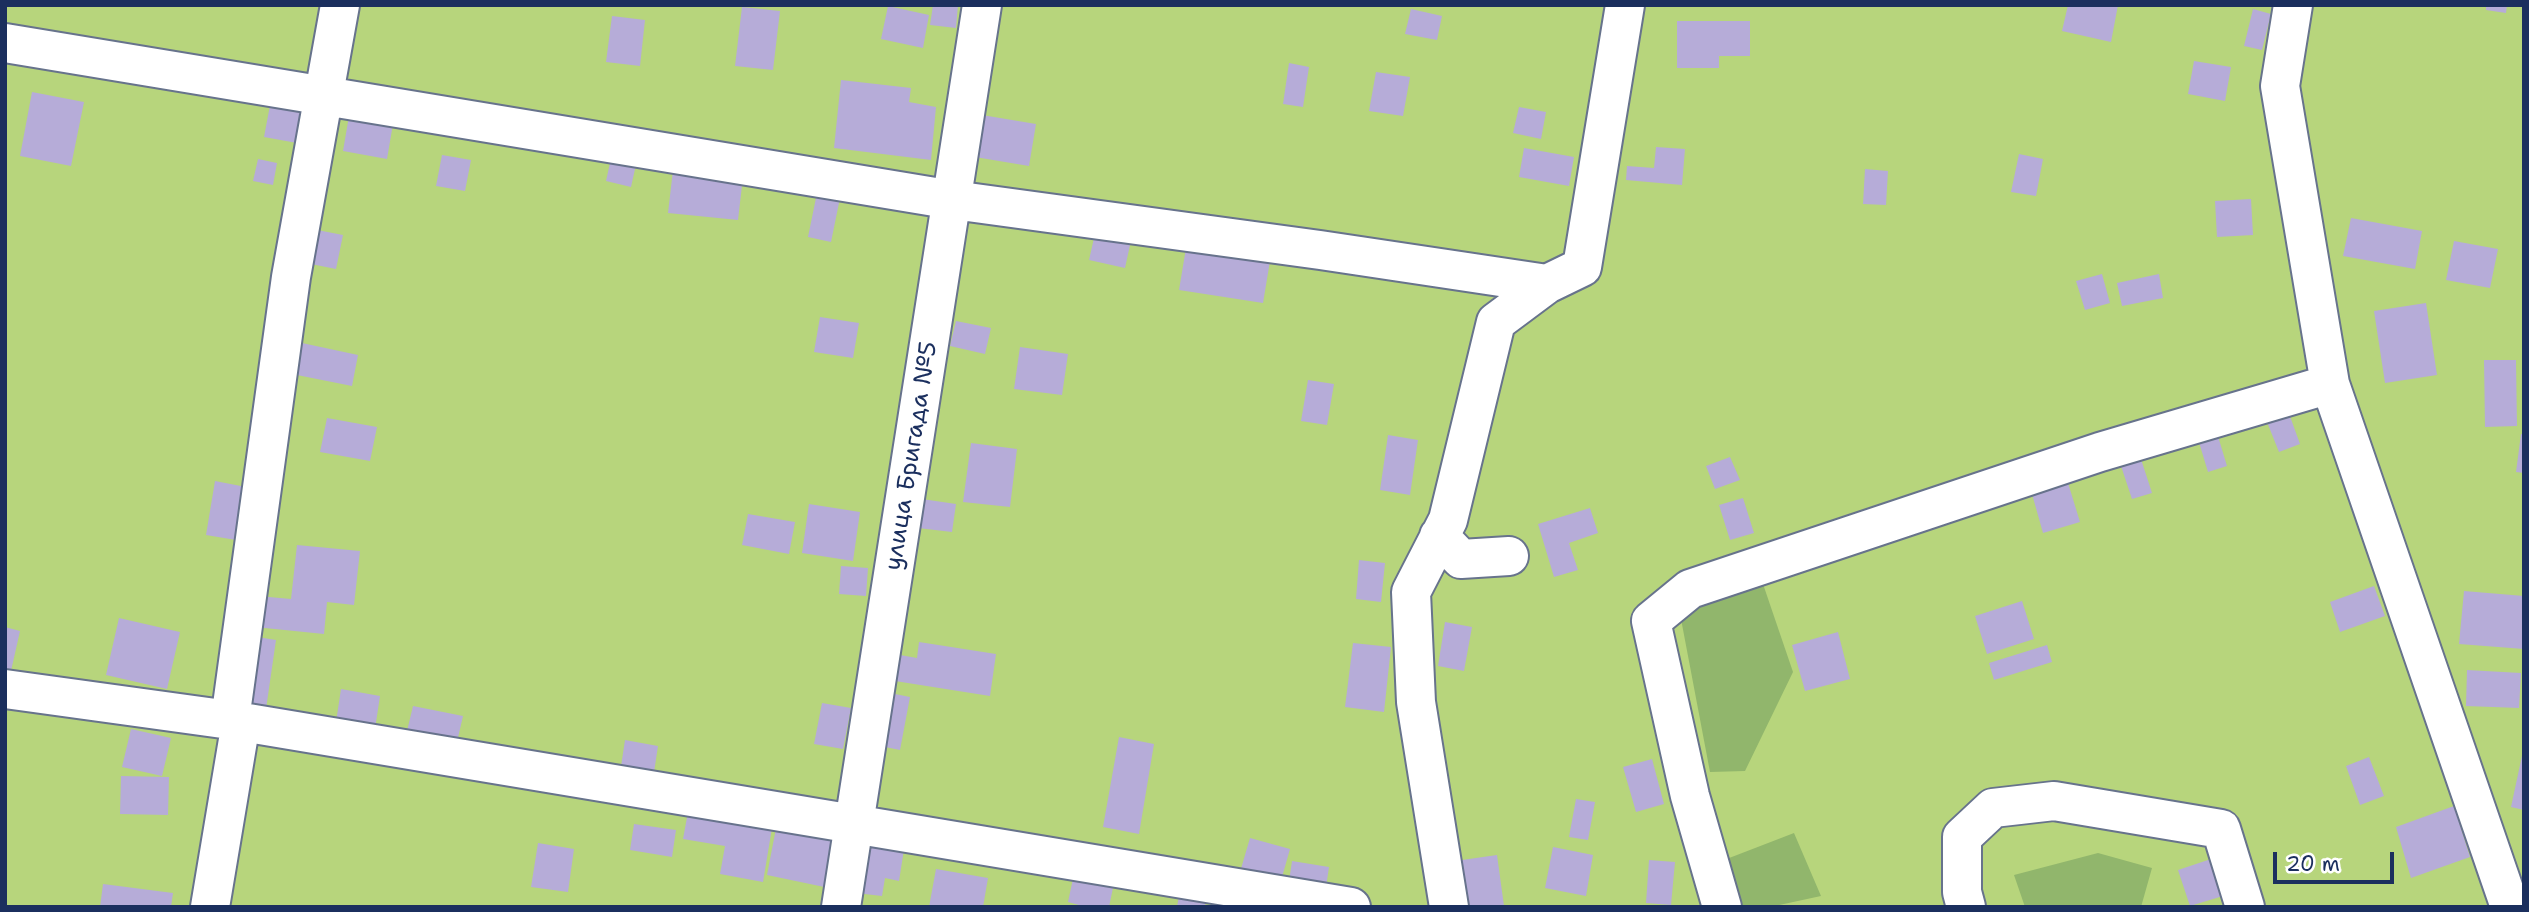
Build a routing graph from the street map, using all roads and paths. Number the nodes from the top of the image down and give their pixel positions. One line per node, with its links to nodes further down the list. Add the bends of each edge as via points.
1 (340, 5): 6 (lane)
2 (982, 5): 7 (lane, улица Бригада №5)
3 (1625, 5): 8 (lane, via 1582,268)
4 (2293, 5): 9 (lane, via 2280,86)
5 (5, 43): 6 (lane)
6 (326, 96): 7 (lane); 13 (lane, via 291,277)
7 (953, 200): 8 (lane); 14 (lane, улица Бригада №5)
8 (1547, 284): 10 (lane, via 1496,322 1448,520)
9 (2330, 383): 19 (lane, via 2100,452 1690,589 1651,621 1690,796); 22 (lane)
10 (1439, 536): 11 (lane, via 1461,559); 18 (lane, via 1411,592 1416,702)
11 (1509, 556)
12 (5, 689): 13 (lane)
13 (235, 721): 14 (lane); 15 (lane)
14 (853, 825): 16 (lane, улица Бригада №5); 17 (lane)
15 (210, 907)
16 (841, 907)
17 (1351, 907)
18 (1449, 907)
19 (1722, 907)
20 (1966, 907): 21 (lane, via 1962,836 1993,808 2054,801 2221,829)
21 (2245, 907)
22 (2510, 907)

